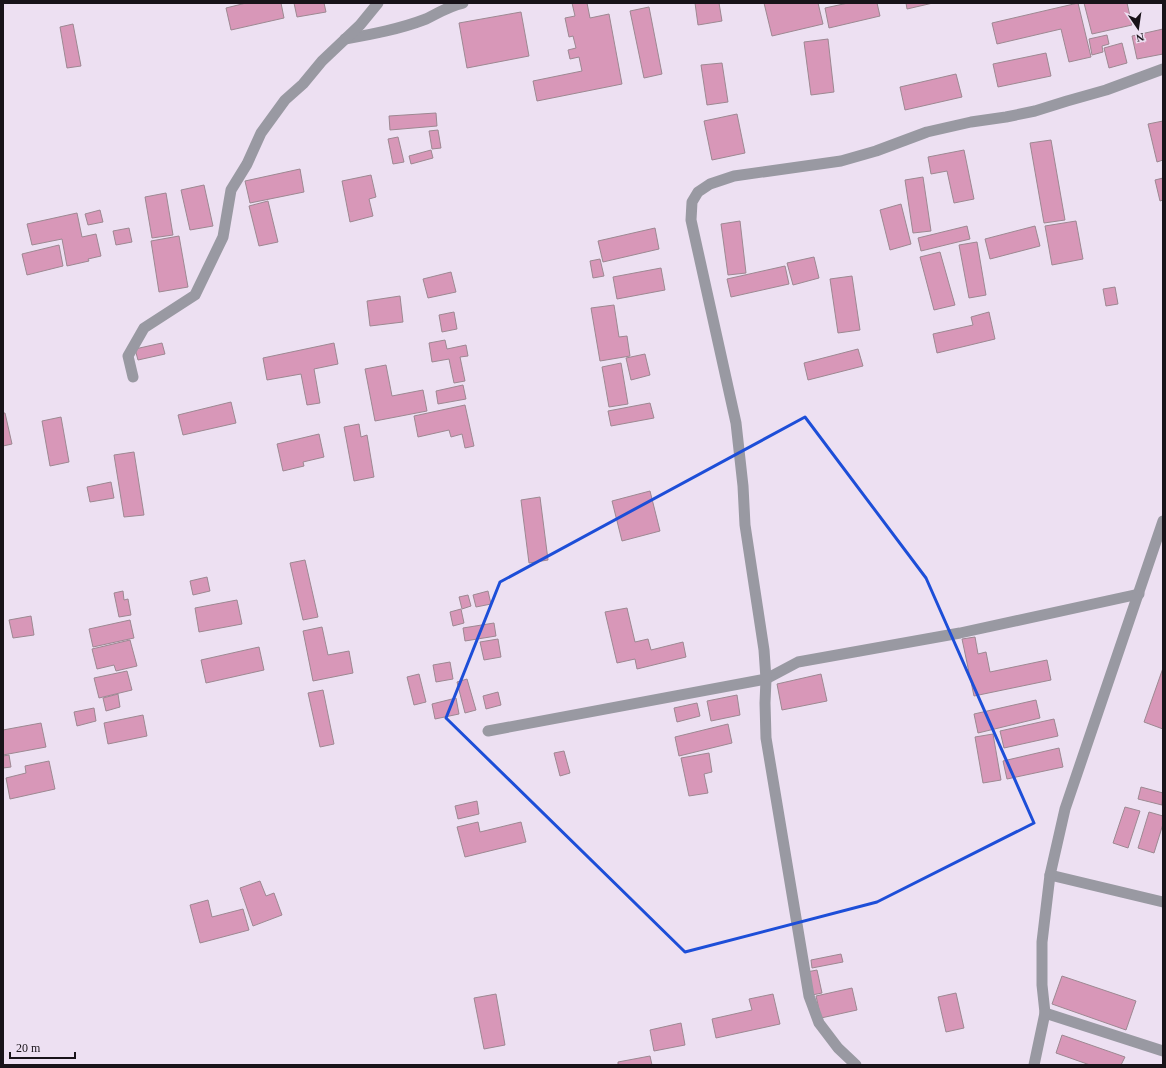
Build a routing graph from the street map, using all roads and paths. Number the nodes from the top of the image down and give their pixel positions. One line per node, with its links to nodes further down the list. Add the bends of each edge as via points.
1 (378, 3): 3 (street)
2 (463, 3): 3 (street, via 389,31)
3 (345, 39): 5 (street, via 303,84 284,100 261,133 247,164 231,190 223,237 195,295 144,328 128,356)
4 (1163, 69): 8 (street, via 1106,90 1035,111 928,132 841,161 734,176 710,184 698,192 692,202 691,220 736,423 745,525)
5 (133, 377)
6 (1163, 521): 7 (street)
7 (1139, 594): 8 (street, via 960,633 798,662); 10 (street, via 1064,809)
8 (766, 679): 9 (street); 14 (street, via 766,738 809,996 819,1023 838,1048)
9 (488, 732)
10 (1050, 875): 11 (street); 12 (street, via 1042,942)
11 (1163, 902)
12 (1045, 1013): 13 (street); 15 (street)
13 (1163, 1051)
14 (856, 1065)
15 (1034, 1065)

